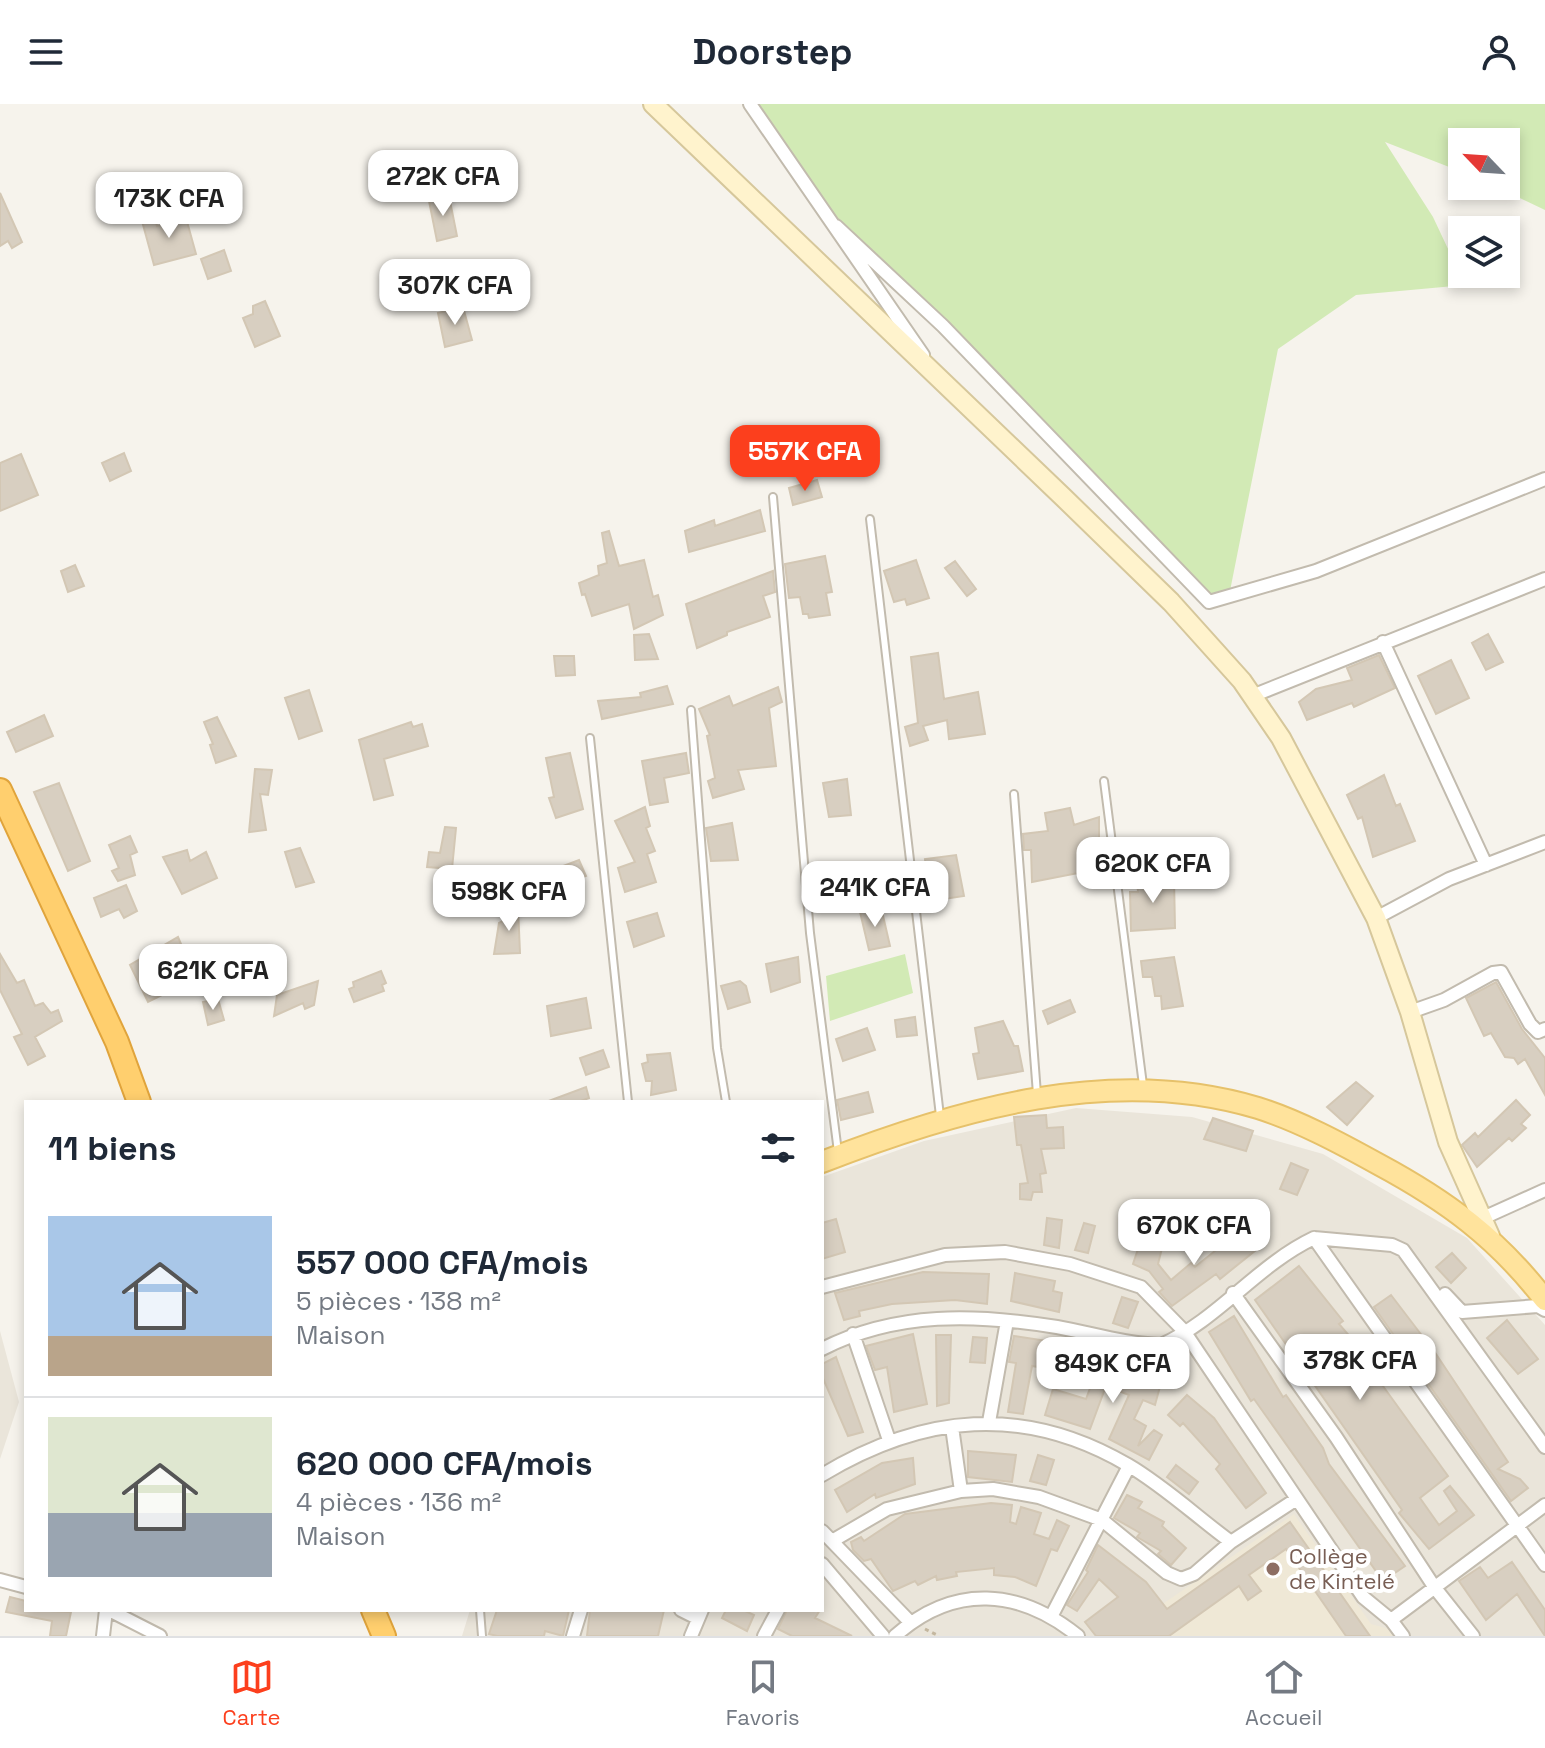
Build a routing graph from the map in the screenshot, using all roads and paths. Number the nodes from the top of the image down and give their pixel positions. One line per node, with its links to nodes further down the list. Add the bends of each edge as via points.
1 (653, 104): 4 (street)
2 (750, 104): 3 (street)
3 (836, 226): 4 (street); 5 (street, via 943,326 1209,602 1316,571)
4 (941, 382): 10 (street, via 1171,602)
5 (1545, 479)
6 (773, 497): 27 (lane)
7 (870, 519): 26 (lane)
8 (1545, 579): 9 (street)
9 (1383, 642): 10 (street); 17 (street)
10 (1252, 696): 18 (street, via 1281,738)
11 (691, 710): 25 (lane, via 717,1048)
12 (590, 738): 24 (lane)
13 (1104, 781): 21 (lane)
14 (0, 790): 23 (highway, via 117,1042)
15 (1014, 794): 22 (lane)
16 (1545, 842): 17 (street)
17 (1486, 865): 18 (street)
18 (1376, 918): 19 (street)
19 (1410, 1012): 20 (street, via 1501,972 1530,1024 1538,1032); 29 (street, via 1448,1142)
20 (1545, 1029)
21 (1144, 1092): 22 (main road); 29 (main road, via 1218,1100 1288,1119)
22 (1037, 1098): 26 (main road)
23 (138, 1100)
24 (628, 1100)
25 (726, 1100)
26 (940, 1120): 27 (main road)
27 (830, 1159)
28 (1545, 1190): 29 (street)
29 (1487, 1227): 34 (main road)
30 (1314, 1238): 31 (street, via 1392,1245); 33 (street, via 1282,1254); 50 (street)
31 (1413, 1259): 35 (street, via 1462,1312 1538,1306); 43 (street)
32 (824, 1286): 37 (street, via 945,1255 1005,1252 1124,1279 1141,1287)
33 (1233, 1293): 37 (street); 58 (street)
34 (1545, 1300)
35 (1545, 1310)
36 (1007, 1321): 37 (street, via 1150,1345 1161,1345); 38 (street, via 933,1317); 40 (street)
37 (1184, 1331): 47 (street)
38 (853, 1334): 39 (street); 42 (street)
39 (824, 1348)
40 (989, 1422): 41 (street); 44 (street, via 1079,1440)
41 (952, 1427): 42 (street); 46 (street)
42 (889, 1440): 45 (street)
43 (1545, 1447)
44 (1129, 1466): 49 (street); 53 (street)
45 (824, 1474)
46 (961, 1491): 49 (street, via 993,1489 1039,1497); 52 (street, via 887,1509)
47 (1295, 1500): 53 (street); 67 (street, via 1363,1597)
48 (1545, 1505): 50 (street)
49 (1102, 1520): 53 (street, via 1176,1579 1194,1574); 66 (street)
50 (1516, 1526): 54 (street); 58 (street)
51 (824, 1533): 52 (street)
52 (832, 1541): 68 (street)
53 (1231, 1542)
54 (1545, 1565)
55 (824, 1566): 76 (street)
56 (1, 1585): 57 (street)
57 (24, 1587)
58 (1435, 1588): 67 (street); 80 (street)
59 (107, 1612): 69 (street)
60 (111, 1612): 70 (street)
61 (374, 1612): 71 (highway)
62 (480, 1612): 72 (lane)
63 (580, 1612): 73 (street)
64 (777, 1612): 75 (street)
65 (700, 1614): 74 (street)
66 (1052, 1615): 68 (street, via 1017,1601 980,1598 943,1605); 78 (street)
67 (1391, 1620): 79 (street)
68 (910, 1622): 77 (street)
69 (103, 1636)
70 (160, 1636)
71 (384, 1636)
72 (482, 1636)
73 (573, 1636)
74 (691, 1636)
75 (764, 1636)
76 (883, 1636)
77 (895, 1636)
78 (1078, 1636)
79 (1403, 1636)
80 (1473, 1636)

